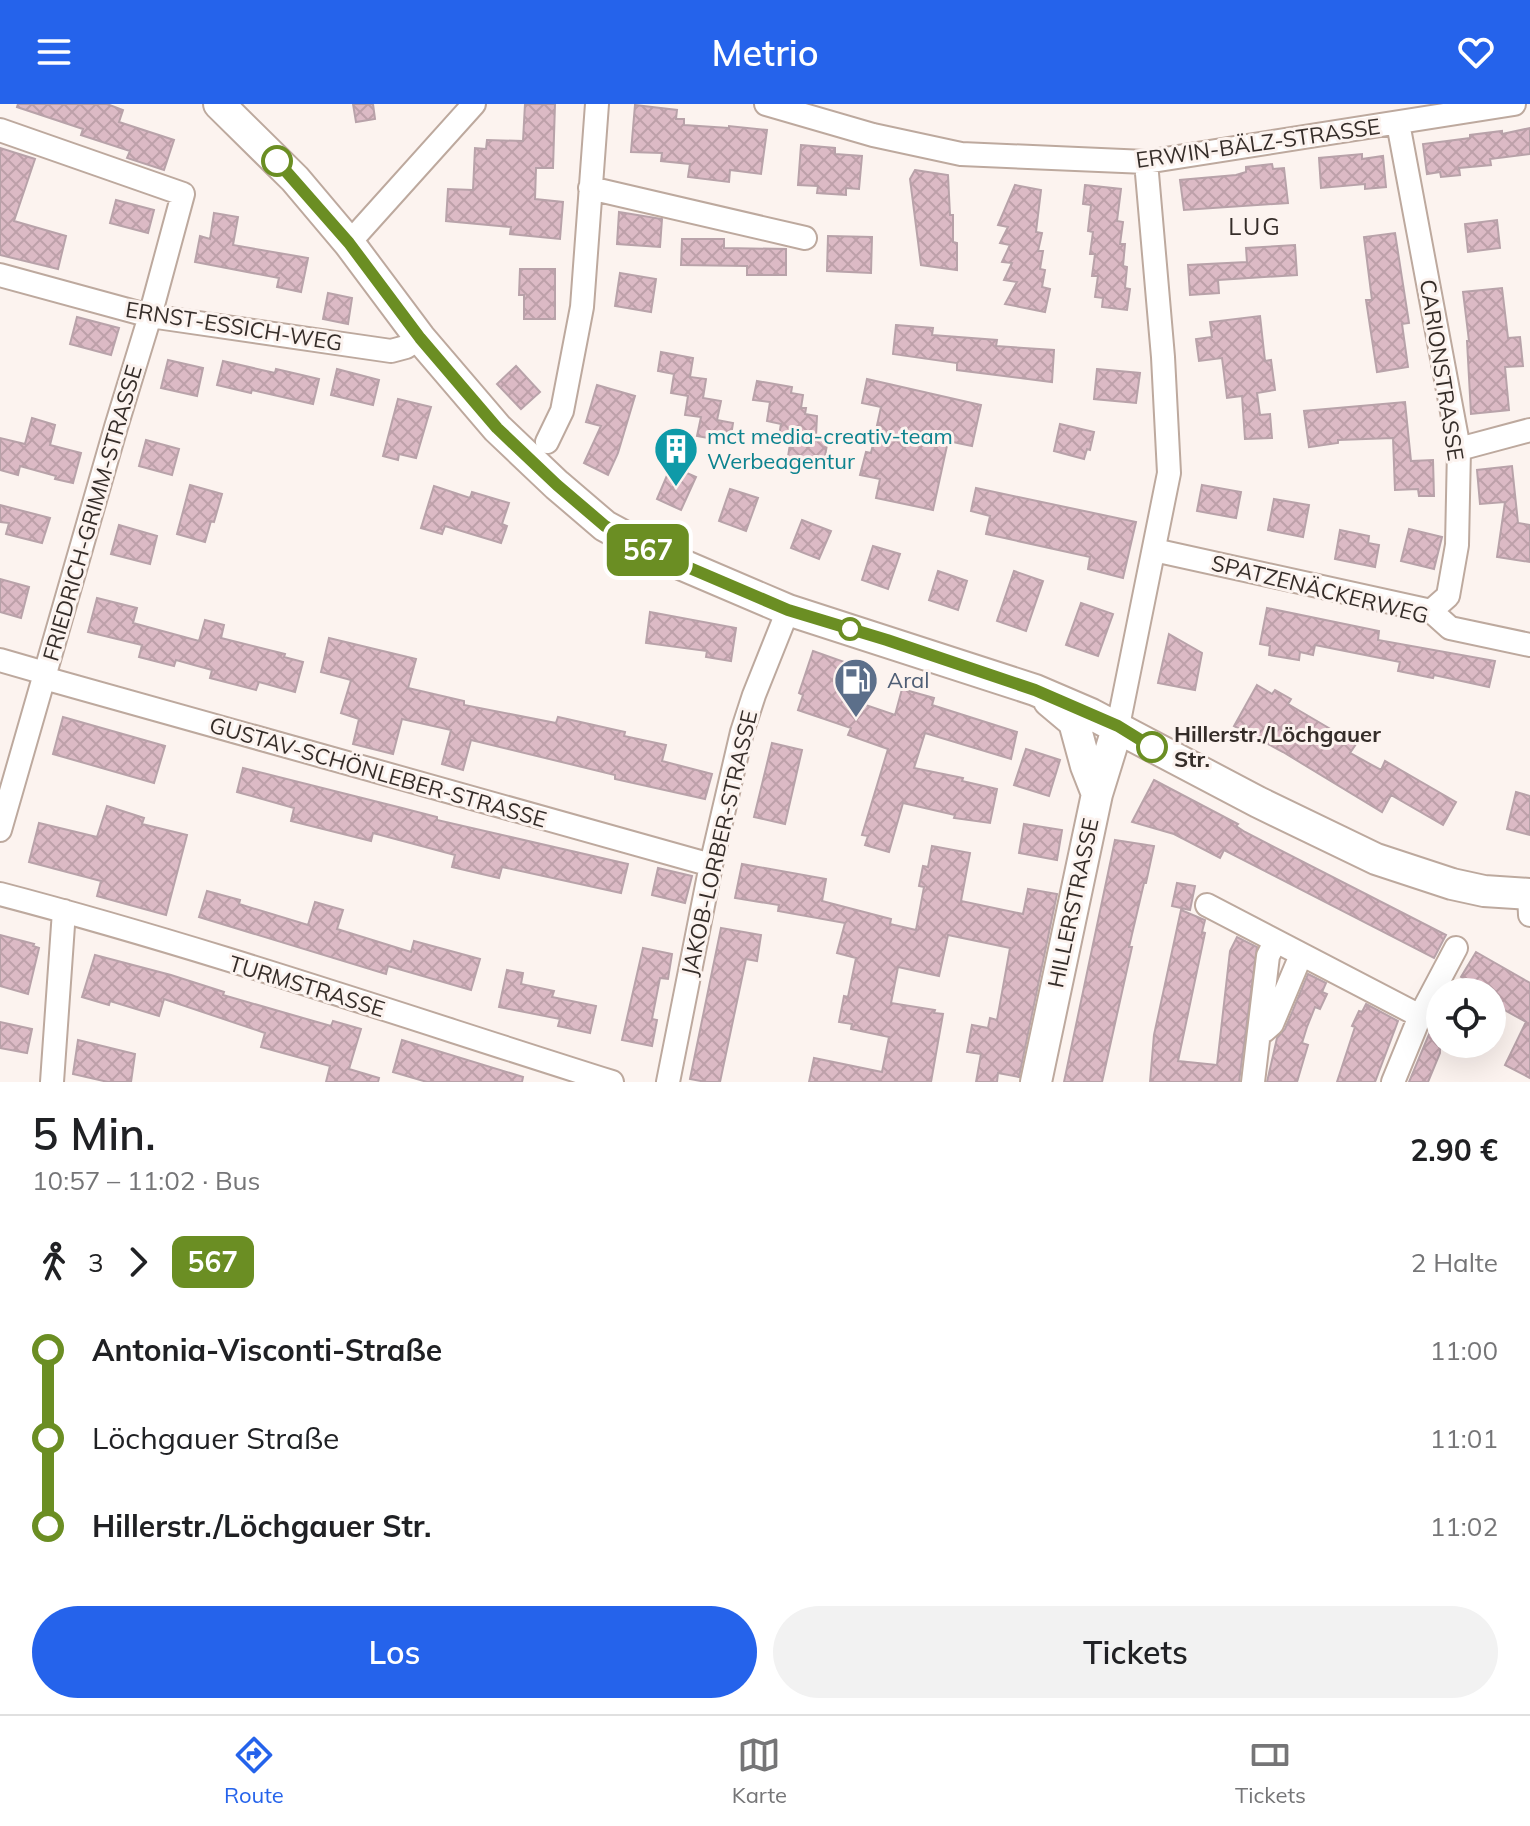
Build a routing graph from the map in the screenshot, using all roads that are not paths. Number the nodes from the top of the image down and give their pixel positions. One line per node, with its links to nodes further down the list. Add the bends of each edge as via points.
1 (219, 104): 11 (main road, via 295,179)
2 (474, 104): 11 (street)
3 (597, 104): 9 (street)
4 (766, 104): 8 (street, ERWIN-BÄLZ-STRASSE, via 961,154)
5 (1514, 104): 6 (street, ERWIN-BÄLZ-STRASSE)
6 (1398, 123): 8 (street, ERWIN-BÄLZ-STRASSE); 17 (street, CARIONSTRASSE)
7 (0, 130): 13 (street, FRIEDRICH-GRIMM-STRASSE, via 183,194)
8 (1146, 162): 18 (street, via 1169,473)
9 (590, 188): 10 (street); 16 (street, via 582,307 562,411)
10 (805, 238)
11 (349, 243): 14 (main road)
12 (0, 275): 13 (street, ERNST-ESSICH-WEG)
13 (150, 316): 14 (street, ERNST-ESSICH-WEG, via 391,351); 23 (street, FRIEDRICH-GRIMM-STRASSE)
14 (420, 338): 19 (main road, via 497,428 605,526)
15 (1530, 430): 17 (street)
16 (547, 442)
17 (1459, 449): 20 (street, CARIONSTRASSE, via 1457,545 1448,596)
18 (1154, 550): 20 (street, SPATZENÄCKERWEG); 25 (street)
19 (788, 610): 24 (main road); 28 (street, JAKOB-LORBER-STRASSE, via 742,732)
20 (1431, 611): 21 (street, SPATZENÄCKERWEG, via 1450,628)
21 (1530, 645)
22 (0, 660): 23 (street, GUSTAV-SCHÖNLEBER-STRASSE)
23 (45, 676): 27 (street, FRIEDRICH-GRIMM-STRASSE); 28 (street, GUSTAV-SCHÖNLEBER-STRASSE)
24 (1035, 690): 25 (main road); 26 (main road, via 1074,722)
25 (1118, 726): 26 (main road, HILLERSTRASSE); 30 (main road, via 1376,859 1452,884)
26 (1097, 794): 42 (main road, HILLERSTRASSE)
27 (0, 830)
28 (711, 865): 41 (street, JAKOB-LORBER-STRASSE)
29 (0, 894): 32 (street, TURMSTRASSE)
30 (1530, 894): 33 (street)
31 (1207, 905): 34 (street)
32 (64, 911): 39 (street); 40 (street, TURMSTRASSE)
33 (1530, 915)
34 (1275, 942): 36 (street); 38 (street, via 1268,956)
35 (1456, 948): 37 (street)
36 (1301, 955): 37 (street); 38 (street, via 1272,1024)
37 (1420, 1016): 44 (street)
38 (1260, 1035): 43 (street)
39 (52, 1082)
40 (612, 1082)
41 (668, 1082)
42 (1036, 1082)
43 (1253, 1082)
44 (1393, 1082)

